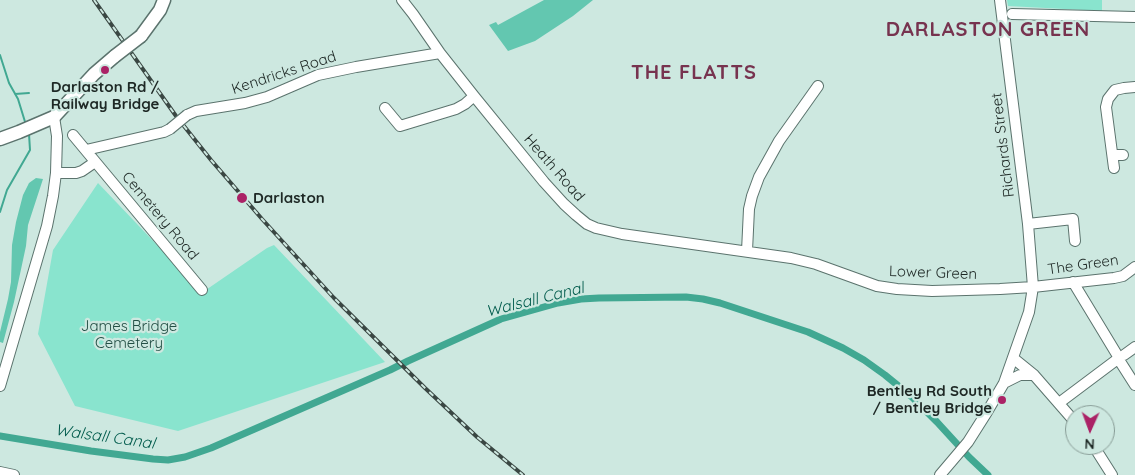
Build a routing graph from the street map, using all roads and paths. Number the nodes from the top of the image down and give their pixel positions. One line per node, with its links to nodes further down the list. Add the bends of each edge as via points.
1 (164, 0): 11 (main road, bridge, via 141,36 94,74)
2 (402, 0): 6 (street, Heath Road)
3 (1000, 0): 18 (street, Richards Street)
4 (1012, 14): 5 (street)
5 (1135, 17)
6 (440, 53): 9 (street, Heath Road); 14 (street, Kendricks Road, bridge, via 318,75 267,97 196,111 164,132)
7 (818, 86): 20 (street, via 779,141 759,177 749,209)
8 (1135, 88): 16 (street, via 1115,90 1108,99 1106,107 1118,155)
9 (474, 96): 10 (street, via 456,109 400,126); 20 (street, Heath Road, via 544,182 587,224 614,233)
10 (385, 108)
11 (54, 117): 13 (main road); 17 (street)
12 (73, 135): 14 (street, Cemetery Road)
13 (0, 139)
14 (86, 150): 15 (street, Cemetery Road)
15 (95, 162): 17 (street, via 76,173); 24 (street, Cemetery Road)
16 (1114, 168)
17 (56, 173): 31 (street, via 47,226)
18 (1028, 224): 19 (street, via 1073,219); 23 (street, Richards Street)
19 (1075, 241)
20 (747, 251): 23 (street, Lower Green, via 808,262 877,286 897,289 942,291)
21 (1135, 269): 22 (street, The Green, via 1114,278)
22 (1073, 282): 23 (street, The Green); 27 (street)
23 (1033, 287): 26 (street, Richards Street, via 1029,312)
24 (202, 290)
25 (1135, 347): 27 (street)
26 (1013, 358): 28 (street); 29 (street, Richards Street)
27 (1121, 359): 30 (street); 32 (street)
28 (1034, 375): 29 (street, via 1020,375); 32 (street)
29 (1004, 382): 37 (street, Richards Street, via 968,442)
30 (1135, 385)
31 (0, 386)
32 (1060, 404): 33 (street)
33 (1065, 410)
34 (1099, 455): 38 (street)
35 (0, 472): 36 (street)
36 (14, 475)
37 (940, 475)
38 (1112, 475)

